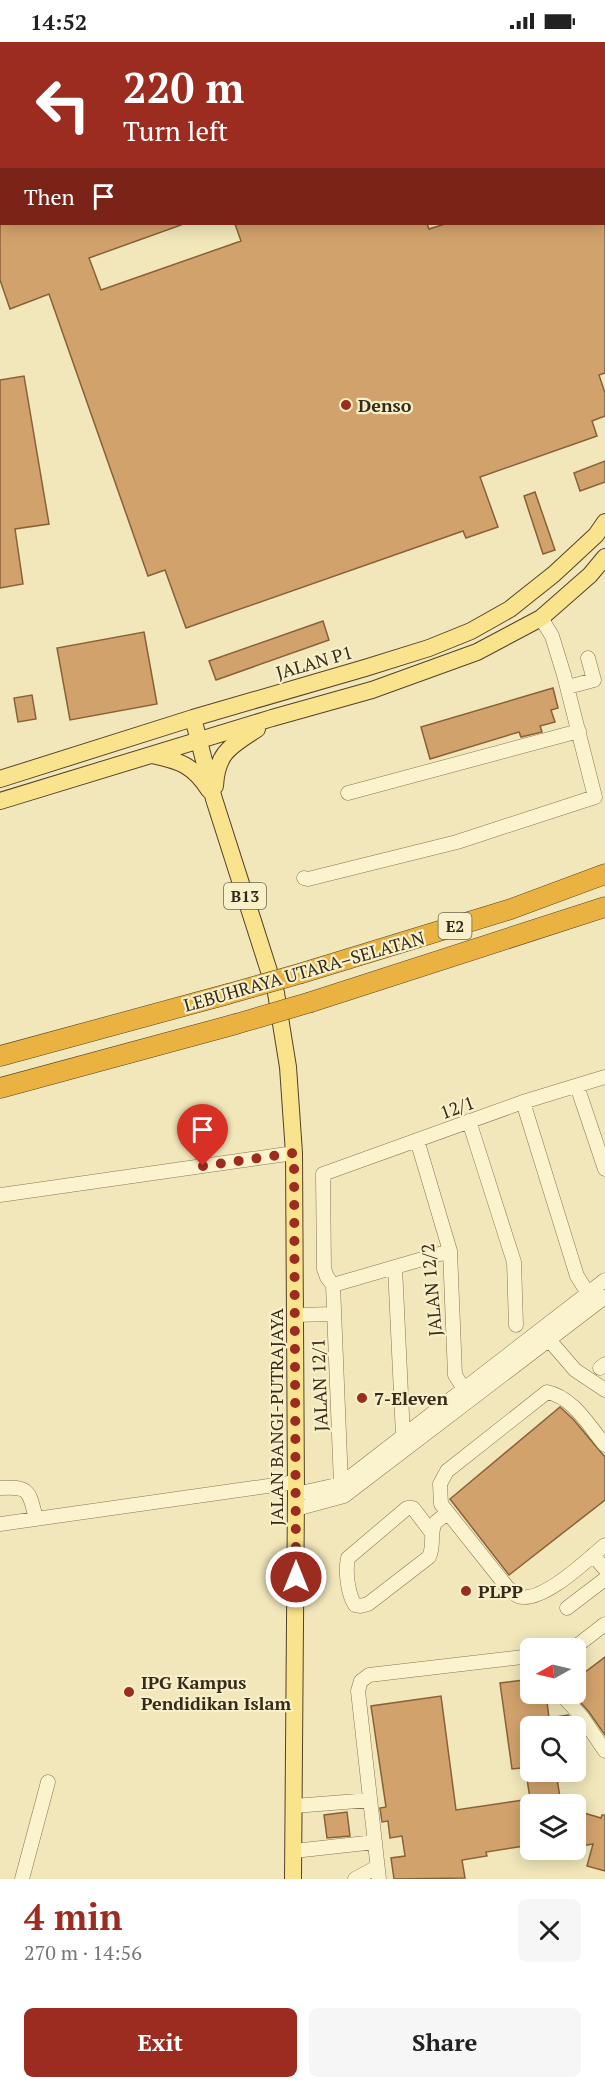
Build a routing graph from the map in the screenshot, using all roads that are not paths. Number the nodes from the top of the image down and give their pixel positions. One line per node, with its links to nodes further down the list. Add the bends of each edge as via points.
1 (605, 522): 5 (main road, JALAN P1, via 554,574 510,609 471,631)
2 (605, 557): 3 (main road)
3 (541, 618): 6 (street, via 552,636); 7 (main road, via 477,652)
4 (588, 658): 6 (street, via 594,680)
5 (365, 668): 7 (street); 8 (main road, JALAN P1)
6 (568, 687): 10 (street)
7 (372, 690): 9 (main road)
8 (193, 718): 11 (main road, B13); 13 (main road, JALAN P1)
9 (272, 718): 11 (main road); 16 (main road, via 224,752 217,765)
10 (579, 731): 14 (street); 19 (street, via 595,797 458,842)
11 (199, 740): 12 (main road); 16 (main road, B13)
12 (152, 754): 15 (main road); 16 (main road, via 184,763 200,777)
13 (7, 777): 15 (street)
14 (348, 793)
15 (19, 796): 17 (main road)
16 (214, 799): 28 (main road, JALAN BANGI-PUTRAJAYA / B13, via 276,993 288,1066)
17 (0, 801)
18 (605, 874): 21 (highway, LEBUHRAYA UTARA–SELATAN / E2, bridge, via 511,909 302,973)
19 (304, 878)
20 (605, 907): 24 (highway, LEBUHRAYA UTARA–SELATAN / E2, bridge, via 311,1002)
21 (0, 1056)
22 (605, 1077): 23 (street, 12/1)
23 (577, 1086): 25 (street, 12/1); 29 (street)
24 (0, 1088)
25 (523, 1102): 26 (street, 12/1); 36 (street, via 577,1276)
26 (469, 1121): 27 (street, 12/1); 39 (street, via 514,1262)
27 (417, 1140): 30 (street, 12/1); 32 (street, JALAN 12/2)
28 (294, 1153): 31 (street); 38 (main road, JALAN BANGI-PUTRAJAYA / B13)
29 (605, 1169)
30 (323, 1174): 35 (street, JALAN 12/1, via 324,1269)
31 (0, 1195)
32 (450, 1251): 33 (street); 42 (street, JALAN 12/2, via 455,1375)
33 (395, 1267): 35 (street); 43 (street)
34 (605, 1280): 36 (street)
35 (333, 1285): 37 (street, JALAN 12/1)
36 (596, 1299): 40 (street)
37 (334, 1314): 38 (street); 45 (street, JALAN 12/1)
38 (295, 1315): 47 (main road, JALAN BANGI-PUTRAJAYA / B13)
39 (516, 1325)
40 (544, 1335): 41 (street, via 575,1370); 42 (street)
41 (605, 1390)
42 (468, 1394): 43 (street); 47 (street, via 344,1496)
43 (403, 1436): 45 (street)
44 (605, 1445): 48 (street, via 572,1405 560,1395 547,1392 447,1471 440,1484 441,1504)
45 (341, 1484): 47 (street)
46 (0, 1488): 49 (street, via 26,1489)
47 (296, 1495): 49 (street); 64 (main road, JALAN BANGI-PUTRAJAYA / B13)
48 (448, 1513): 51 (street, via 434,1523); 53 (street, via 518,1596 532,1597 548,1590)
49 (36, 1519): 50 (street)
50 (0, 1524)
51 (432, 1533): 51 (street, via 429,1557 368,1604 355,1605 350,1598 348,1558 407,1508 413,1508)
52 (605, 1545): 53 (street)
53 (593, 1554): 54 (street)
54 (605, 1569)
55 (605, 1579): 56 (street)
56 (567, 1608)
57 (605, 1624): 58 (street)
58 (586, 1639)
59 (520, 1657): 63 (street, via 369,1675 361,1682 358,1691)
60 (570, 1704): 61 (street)
61 (605, 1751)
62 (48, 1782): 68 (street)
63 (370, 1800): 64 (street); 65 (street)
64 (294, 1806): 66 (main road, JALAN BANGI-PUTRAJAYA / B13)
65 (375, 1842): 66 (street); 67 (street)
66 (294, 1851): 69 (main road, JALAN BANGI-PUTRAJAYA / B13)
67 (378, 1873): 70 (street)
68 (22, 1879)
69 (293, 1879)
70 (355, 1879)

